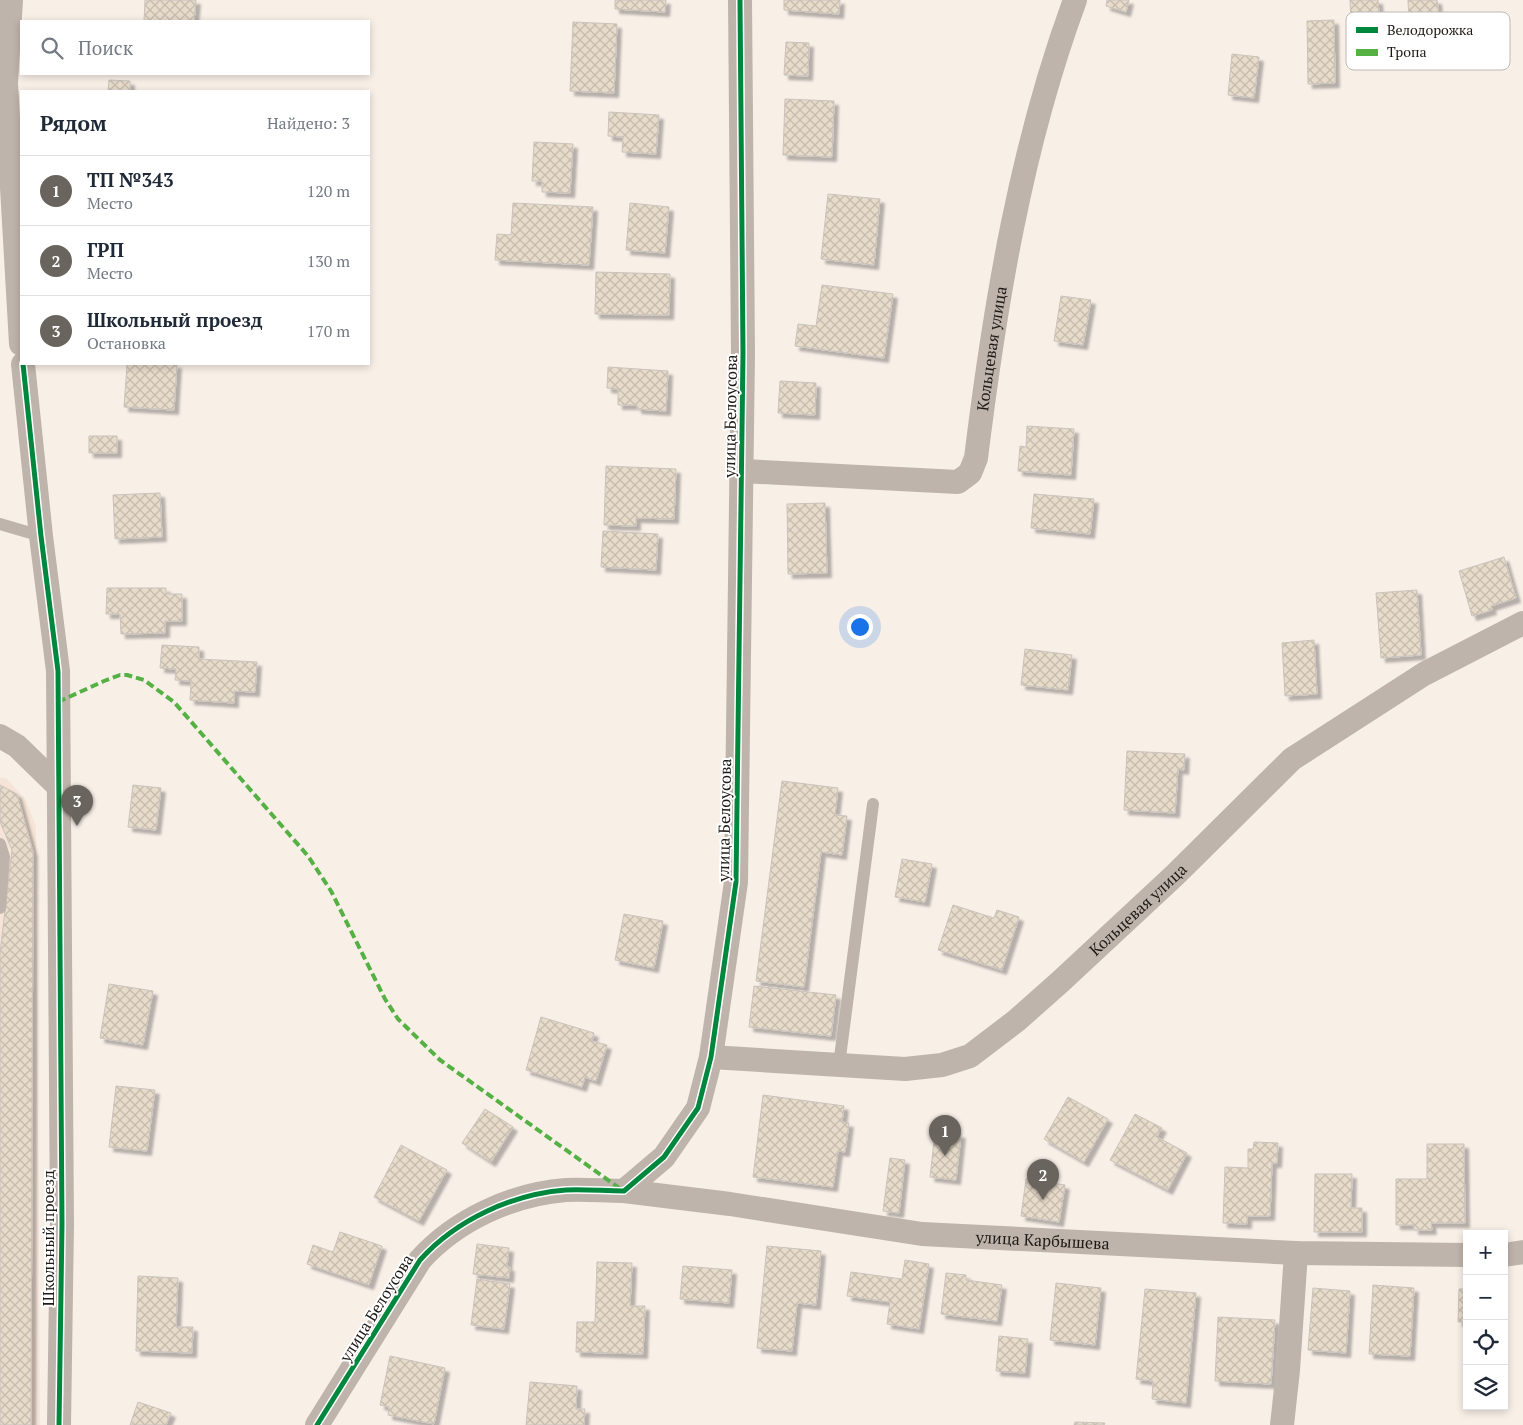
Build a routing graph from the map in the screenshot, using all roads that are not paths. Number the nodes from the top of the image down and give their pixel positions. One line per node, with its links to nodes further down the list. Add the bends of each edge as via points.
1 (11, 0): 4 (street, via 6,83)
2 (740, 0): 6 (street, улица Белоусова)
3 (1075, 0): 6 (street, Кольцевая улица, via 1034,136 1009,245 988,362 976,458 970,473 958,482)
4 (20, 327)
5 (23, 365): 8 (street, Школьный проезд)
6 (742, 471): 15 (street, улица Белоусова, via 736,882)
7 (0, 524): 8 (lane)
8 (40, 536): 11 (street, Школьный проезд, via 58,671)
9 (1523, 622): 16 (street, Кольцевая улица, via 1424,674 1292,759 1175,875 1060,982 970,1056 918,1068)
10 (0, 736): 11 (street, via 17,746)
11 (58, 785): 22 (street, Школьный проезд, via 62,1224)
12 (873, 804): 16 (lane)
13 (0, 844): 14 (lane, via 4,857)
14 (0, 908)
15 (711, 1057): 16 (street, Кольцевая улица); 17 (street, улица Белоусова, via 698,1108 682,1134 664,1157)
16 (839, 1064)
17 (624, 1191): 19 (street, улица Карбышева, via 922,1234); 23 (street, улица Белоусова, via 565,1190 512,1202 494,1208 440,1239 420,1260)
18 (1523, 1252): 20 (street)
19 (1296, 1253): 21 (street, улица Карбышева); 24 (street)
20 (1508, 1254)
21 (1463, 1255)
22 (59, 1425)
23 (317, 1425)
24 (1282, 1425)

